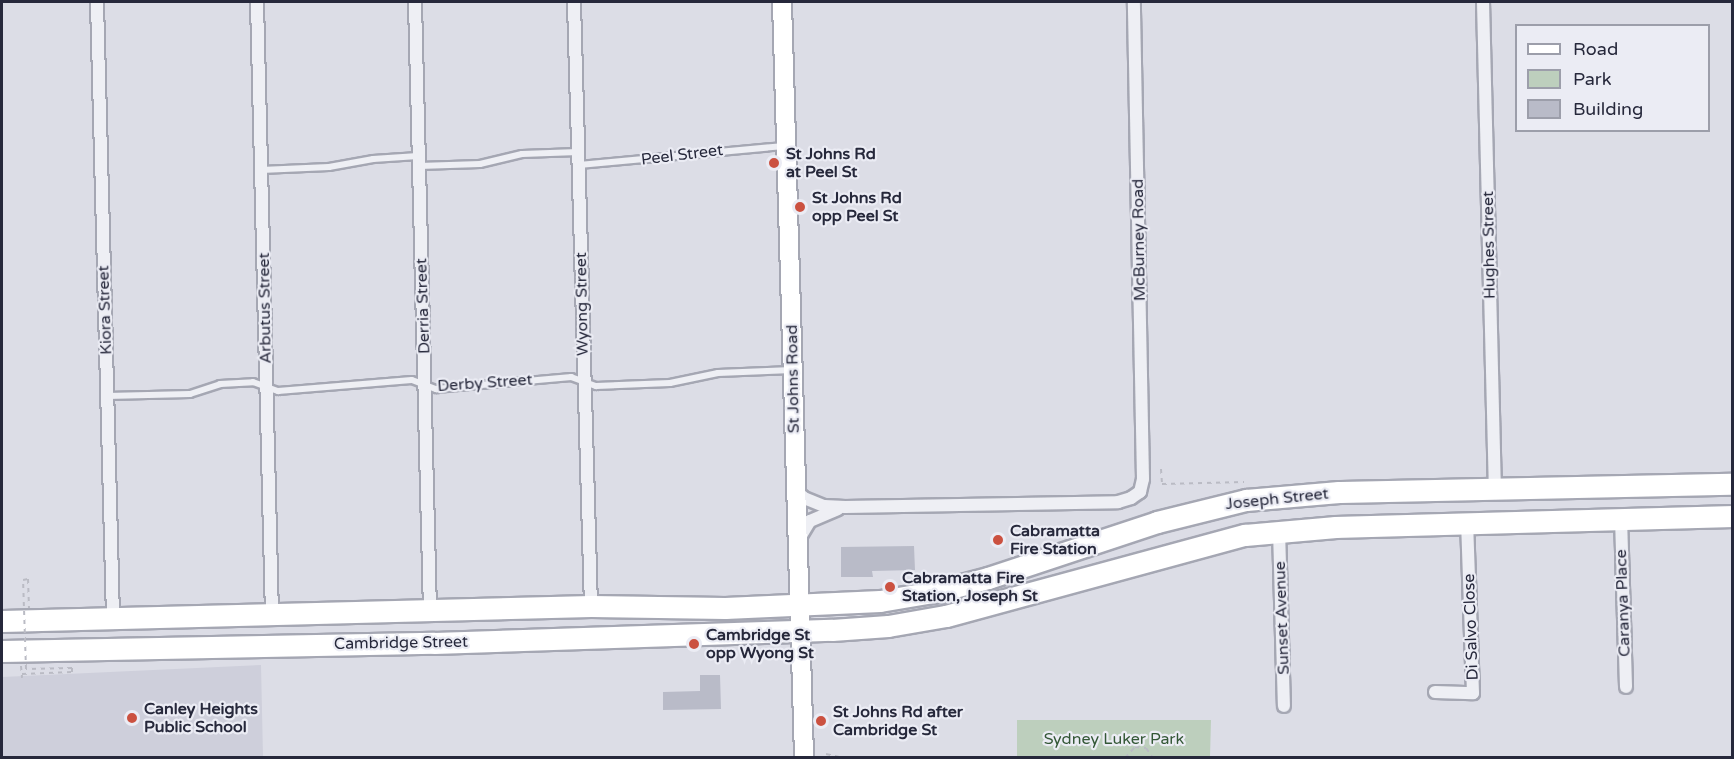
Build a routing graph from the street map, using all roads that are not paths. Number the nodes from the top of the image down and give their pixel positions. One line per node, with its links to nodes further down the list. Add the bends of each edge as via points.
1 (97, 2): 16 (street, Kiora Street)
2 (257, 2): 11 (street, Arbutus Street)
3 (415, 2): 10 (street, Derria Street)
4 (574, 2): 9 (street, Wyong Street)
5 (782, 2): 8 (main road, St Johns Road)
6 (1134, 2): 20 (street, McBurney Road, via 1143,479 1140,492 1118,502)
7 (1483, 2): 18 (street, Hughes Street)
8 (785, 146): 9 (lane, Peel Street); 12 (main road, St Johns Road)
9 (578, 158): 10 (lane, Peel Street, via 522,154 480,164); 13 (street, Wyong Street)
10 (418, 161): 11 (lane, Peel Street, via 372,159 329,167); 14 (street, Derria Street)
11 (261, 170): 15 (street, Arbutus Street)
12 (794, 369): 13 (lane, Derby Street, via 718,373 670,383 596,386); 19 (main road, St Johns Road)
13 (584, 381): 14 (lane, Derby Street, via 571,377 436,389); 27 (street, Wyong Street)
14 (425, 385): 15 (lane, Derby Street, via 412,380 278,391); 28 (street, Derria Street)
15 (267, 388): 16 (lane, Derby Street, via 253,382 220,384 190,394); 29 (street, Arbutus Street)
16 (107, 396): 30 (street, Kiora Street)
17 (1732, 484): 18 (highway, Joseph Street)
18 (1495, 489): 26 (highway, Joseph Street, via 1298,494 1246,500 1157,522 939,591 880,601)
19 (795, 490): 20 (street, via 824,506); 25 (main road, St Johns Road)
20 (845, 507): 25 (street, via 810,521)
21 (1732, 516): 22 (highway, Joseph Street)
22 (1620, 518): 23 (highway, Joseph Street); 34 (street, Caranya Place)
23 (1467, 523): 24 (highway, Joseph Street); 35 (street, Di Salvo Close, via 1473,693)
24 (1279, 530): 32 (highway, Joseph Street, via 1200,545 945,616 888,626); 36 (street, Sunset Avenue)
25 (797, 542): 26 (main road, St Johns Road)
26 (799, 605): 27 (highway, Cambridge Street); 32 (main road, St Johns Road)
27 (591, 606): 28 (highway, Cambridge Street)
28 (430, 610): 29 (highway, Cambridge Street)
29 (272, 614): 30 (highway, Cambridge Street)
30 (113, 618): 31 (highway, Cambridge Street)
31 (2, 621)
32 (800, 633): 33 (highway, Cambridge Street); 37 (main road, St Johns Road)
33 (2, 651)
34 (1626, 687)
35 (1435, 692)
36 (1284, 706)
37 (804, 758)

